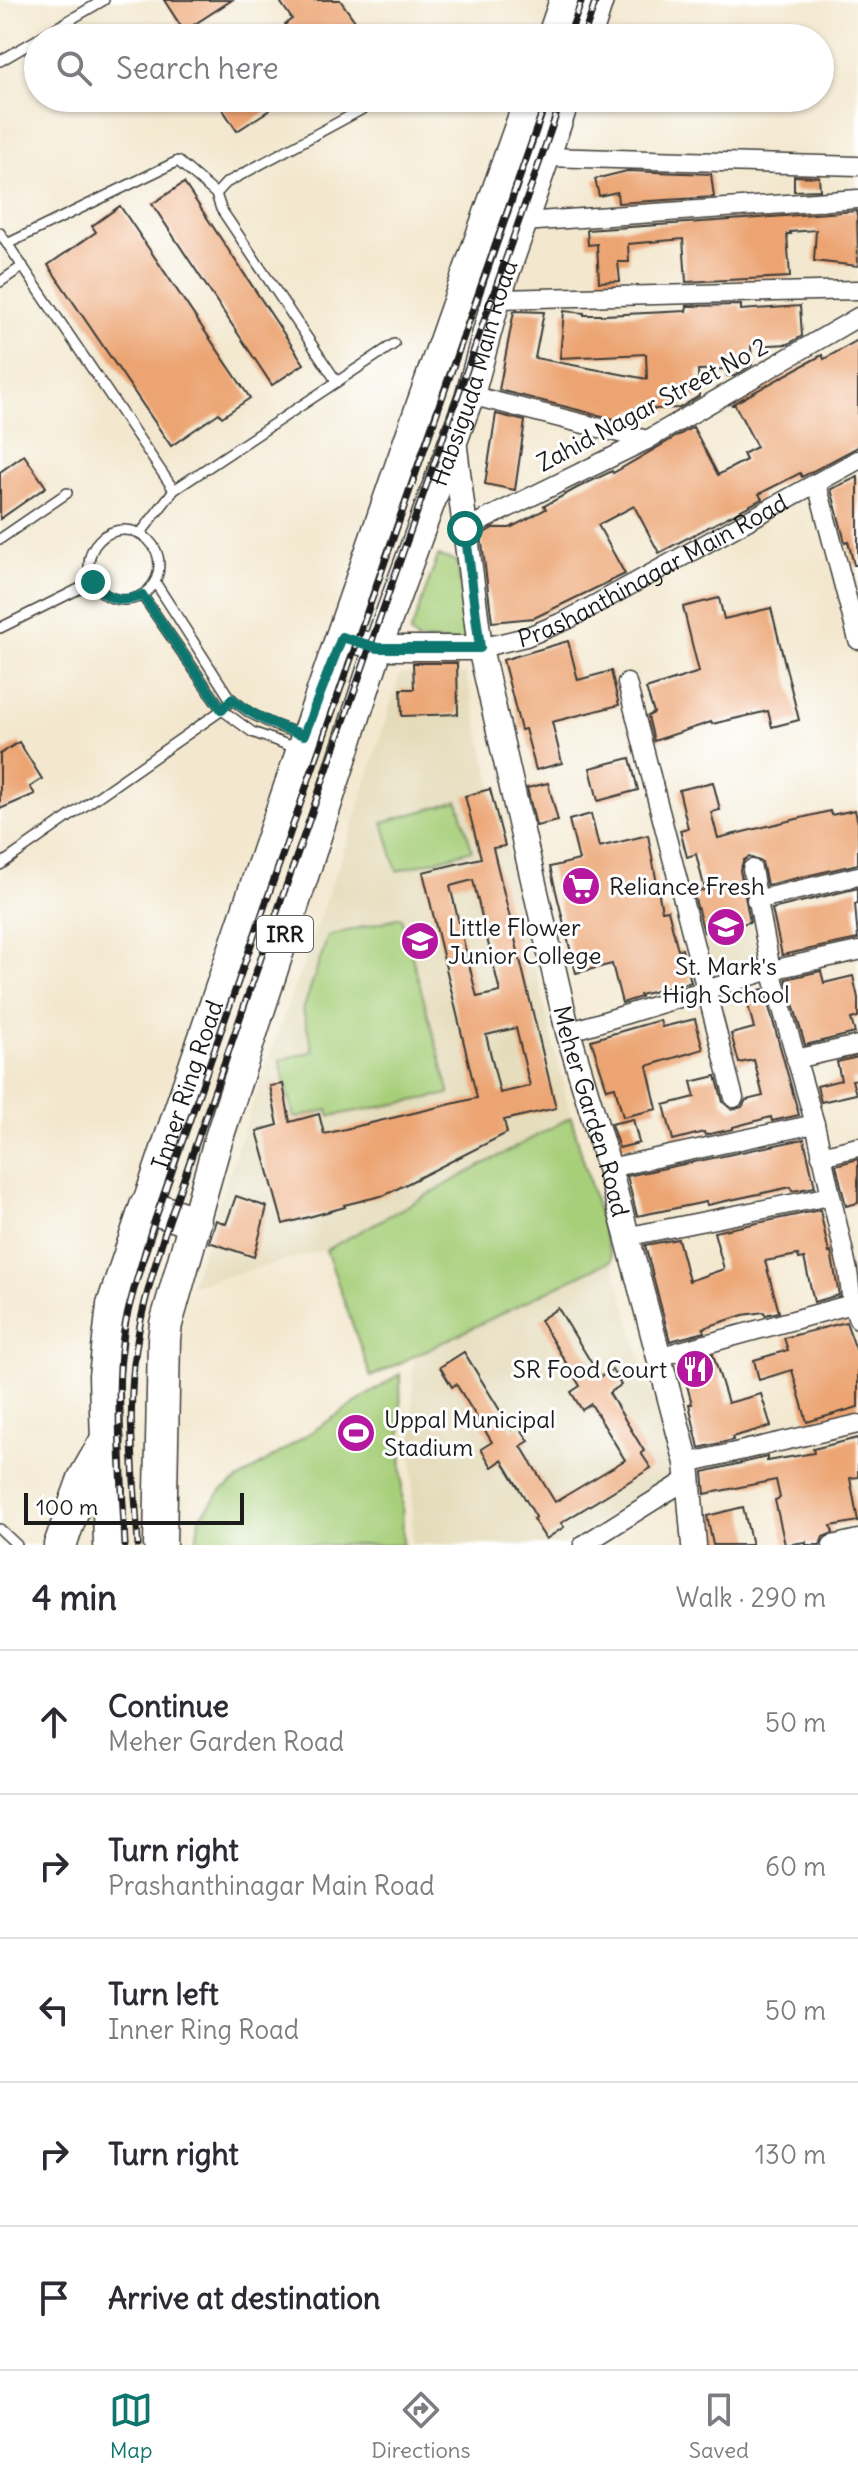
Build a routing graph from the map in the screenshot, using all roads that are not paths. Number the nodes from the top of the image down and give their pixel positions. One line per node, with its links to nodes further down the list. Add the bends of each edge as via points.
1 (104, 0): 4 (lane)
2 (564, 0): 5 (main road)
3 (599, 0): 6 (main road)
4 (62, 24)
5 (556, 24)
6 (591, 24)
7 (24, 46): 8 (lane)
8 (0, 61)
9 (357, 112): 14 (lane, via 226,183)
10 (524, 112): 40 (main road, Habsiguda Main Road / IRR)
11 (561, 112): 12 (main road, Habsiguda Main Road / IRR)
12 (546, 157): 13 (street); 16 (main road, Habsiguda Main Road / IRR)
13 (858, 166)
14 (216, 194): 18 (lane, via 178,161); 25 (lane)
15 (858, 199): 16 (street)
16 (523, 222): 22 (main road, Habsiguda Main Road / IRR)
17 (0, 233): 18 (lane)
18 (7, 244): 19 (lane)
19 (23, 266): 20 (lane); 31 (lane)
20 (0, 282)
21 (858, 290): 22 (street)
22 (496, 299): 26 (main road, Habsiguda Main Road / IRR)
23 (858, 317): 28 (street, Zahid Nagar Street No 2)
24 (394, 344): 25 (lane)
25 (337, 382): 31 (lane)
26 (470, 395): 27 (main road, Habsiguda Main Road / IRR); 28 (street)
27 (454, 440): 33 (main road, Meher Garden Road); 42 (main road, Habsiguda Main Road / IRR)
28 (647, 440): 33 (street, Zahid Nagar Street No 2)
29 (858, 460): 30 (street, Prashanthinagar Main Road)
30 (817, 484): 41 (street); 43 (street, Prashanthinagar Main Road, via 567,620)
31 (174, 490): 34 (lane)
32 (67, 493): 35 (lane)
33 (465, 529): 43 (main road, Meher Garden Road)
34 (140, 534): 36 (lane, via 119,530 99,540 89,560); 37 (lane, via 156,550)
35 (0, 539)
36 (93, 582): 38 (lane, via 110,597 132,600); 39 (lane)
37 (155, 582): 38 (lane); 45 (lane)
38 (142, 595): 46 (lane)
39 (0, 628)
40 (342, 637): 42 (main road, Prashanthinagar Main Road); 47 (main road, Inner Ring Road / IRR)
41 (858, 640)
42 (378, 648): 43 (main road, Prashanthinagar Main Road); 65 (main road, Inner Ring Road / IRR)
43 (480, 648): 55 (main road, Meher Garden Road)
44 (627, 683): 54 (street)
45 (232, 699): 46 (lane); 47 (lane)
46 (222, 710): 47 (lane, via 252,732); 48 (lane)
47 (302, 742): 64 (main road, Inner Ring Road / IRR)
48 (0, 865)
49 (752, 869): 51 (street)
50 (858, 876): 51 (street)
51 (756, 900): 53 (street)
52 (858, 951): 53 (street)
53 (771, 970): 54 (street); 57 (street)
54 (706, 992): 55 (street); 58 (street)
55 (568, 1032): 62 (main road, Meher Garden Road)
56 (858, 1045): 57 (street)
57 (796, 1059): 59 (street)
58 (734, 1098)
59 (815, 1124): 61 (street); 62 (street)
60 (858, 1147): 61 (street)
61 (821, 1156): 63 (street)
62 (609, 1168): 66 (main road, Meher Garden Road)
63 (830, 1196): 66 (street); 67 (street)
64 (146, 1206): 65 (highway); 71 (highway, Inner Ring Road / IRR, via 113,1305 105,1376)
65 (195, 1222): 78 (highway, Inner Ring Road / IRR, via 164,1339)
66 (625, 1237): 69 (main road, Meher Garden Road)
67 (853, 1271): 68 (street)
68 (855, 1311): 69 (street)
69 (658, 1357): 72 (main road, Meher Garden Road)
70 (858, 1424): 72 (street)
71 (107, 1439): 76 (highway, via 84,1479); 77 (highway, Inner Ring Road / IRR)
72 (687, 1471): 79 (street); 80 (main road, Meher Garden Road)
73 (0, 1529): 75 (lane)
74 (858, 1539): 81 (street)
75 (17, 1545)
76 (60, 1545)
77 (110, 1545)
78 (160, 1545)
79 (583, 1545)
80 (694, 1545)
81 (832, 1545)

